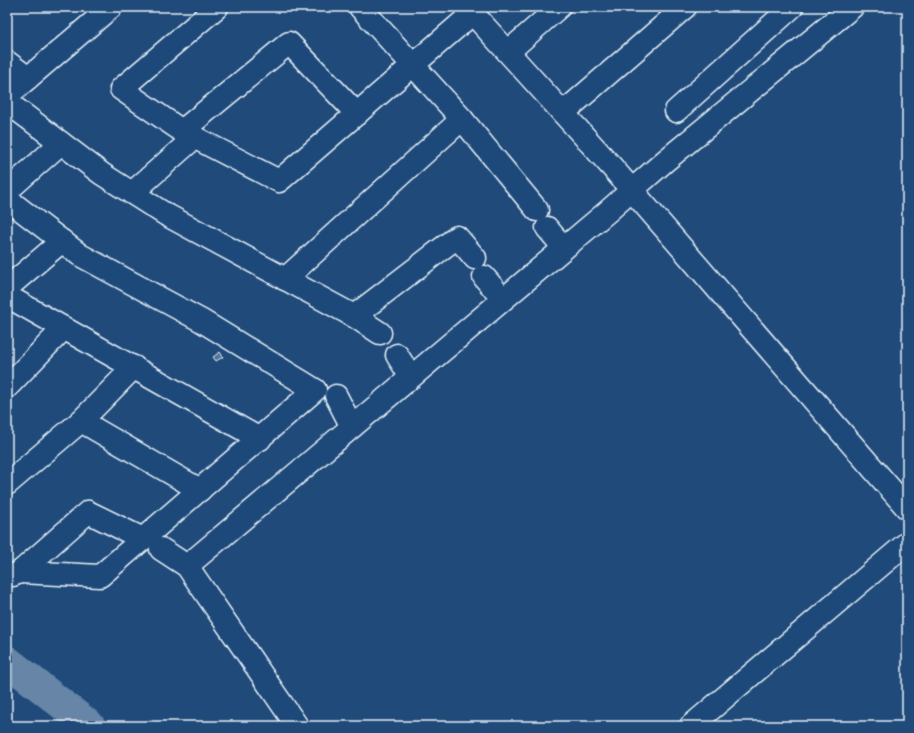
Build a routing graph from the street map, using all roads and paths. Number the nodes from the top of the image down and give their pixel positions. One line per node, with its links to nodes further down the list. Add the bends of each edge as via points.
1 (111, 7): 12 (street)
2 (217, 7): 19 (street, via 121,89)
3 (360, 7): 11 (street)
4 (559, 7): 9 (street)
5 (685, 7): 15 (street)
6 (792, 7): 18 (street)
7 (470, 10): 9 (street); 11 (street)
8 (840, 10): 18 (street)
9 (508, 52): 15 (street)
10 (7, 62): 12 (street)
11 (413, 66): 16 (street); 17 (street)
12 (28, 78): 13 (street)
13 (7, 96)
14 (7, 102): 20 (street)
15 (563, 113): 43 (street)
16 (357, 114): 19 (street, via 279,181); 19 (street, via 289,43)
17 (462, 119): 25 (street); 26 (street)
18 (685, 123): 25 (street)
19 (188, 134): 22 (street)
20 (61, 143): 21 (street); 22 (street)
21 (7, 191)
22 (132, 193): 26 (street, via 165,214)
23 (7, 199): 24 (street)
24 (62, 241): 27 (street); 40 (street, via 80,255 202,321 315,390)
25 (564, 248): 29 (street)
26 (285, 278): 30 (street)
27 (7, 288)
28 (7, 296): 31 (street)
29 (503, 299): 30 (street, via 457,237); 35 (street)
30 (354, 316): 32 (street)
31 (64, 328): 34 (street); 36 (street)
32 (380, 333)
33 (397, 355): 35 (street)
34 (134, 367): 38 (street); 40 (street)
35 (411, 377): 39 (street)
36 (7, 387)
37 (336, 396): 39 (street)
38 (81, 421): 41 (street); 42 (street)
39 (352, 426): 46 (street)
40 (260, 439): 42 (street)
41 (7, 484)
42 (200, 490): 45 (street)
43 (907, 508)
44 (907, 543): 49 (street)
45 (152, 544): 46 (street); 47 (street, via 100,576); 47 (street, via 88,512)
46 (187, 566): 48 (street)
47 (13, 576)
48 (297, 726)
49 (691, 726)

